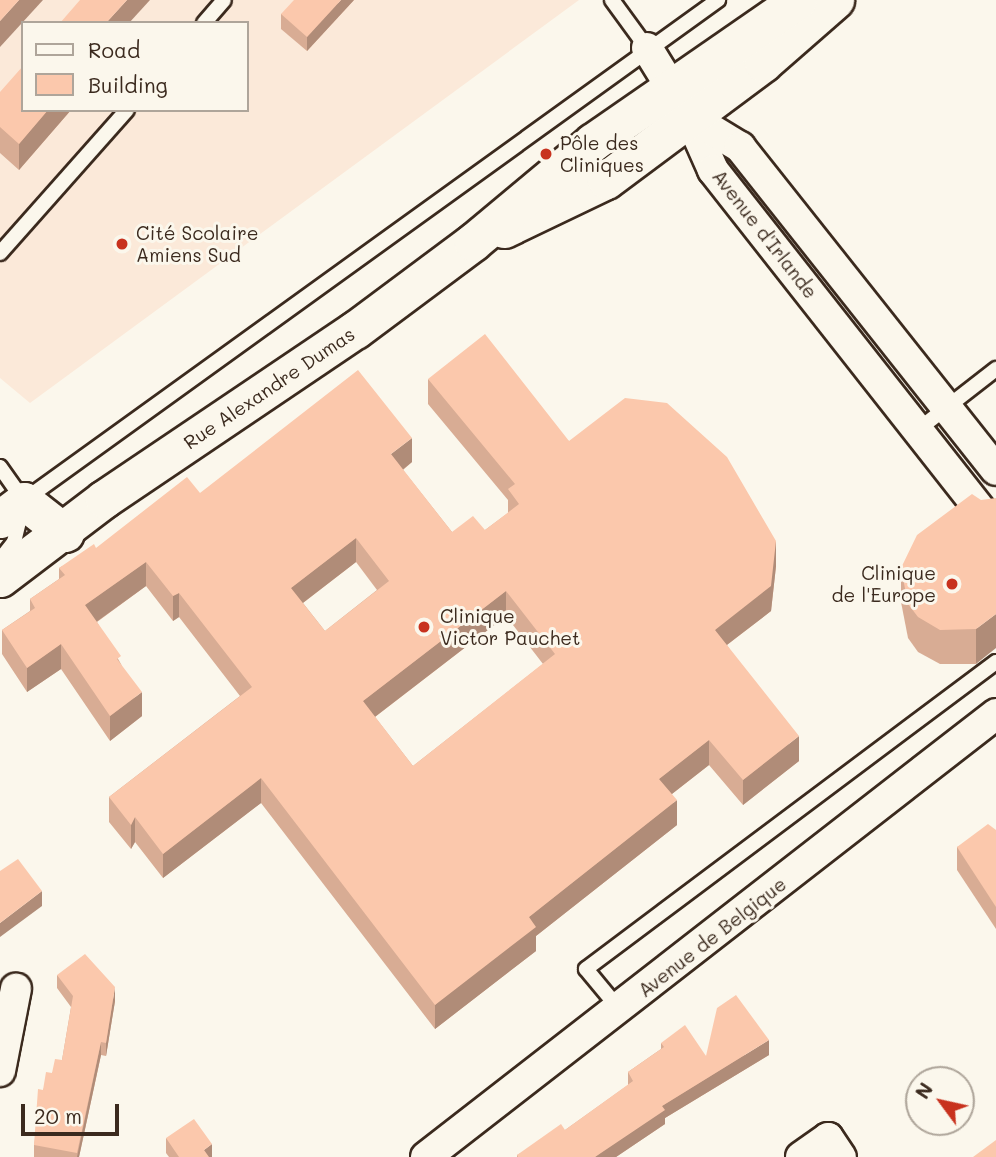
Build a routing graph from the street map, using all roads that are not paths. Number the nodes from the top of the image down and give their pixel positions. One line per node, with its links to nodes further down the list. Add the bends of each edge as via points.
1 (224, 0): 6 (lane)
2 (612, 0): 7 (lane)
3 (718, 0): 7 (lane)
4 (799, 0): 8 (street, Rue Alexandre Dumas)
5 (835, 0): 8 (street, Rue Alexandre Dumas, via 763,62)
6 (206, 21)
7 (647, 48): 8 (street); 16 (lane)
8 (680, 102): 12 (street, Avenue d'Irlande, via 740,147); 13 (street, Avenue d'Irlande, via 713,170); 19 (street, Rue Alexandre Dumas, via 606,180 473,242 355,330 104,499)
9 (125, 112): 10 (lane)
10 (0, 253)
11 (996, 369): 12 (lane)
12 (949, 406): 13 (lane); 15 (street, Avenue d'Irlande)
13 (919, 429): 17 (street, Avenue d'Irlande)
14 (0, 467): 16 (lane)
15 (996, 470)
16 (12, 510): 18 (lane); 19 (street); 20 (lane, via 13,542)
17 (987, 518)
18 (0, 531)
19 (65, 533): 21 (street, Rue Alexandre Dumas)
20 (0, 560)
21 (0, 578)
22 (996, 662): 25 (lane, via 586,969)
23 (996, 713): 25 (street, Avenue de Belgique)
24 (16, 989): 26 (street)
25 (620, 1010): 27 (street, Avenue de Belgique)
26 (0, 1071)
27 (426, 1157)
28 (801, 1157): 29 (street, via 828,1138)
29 (841, 1157)

